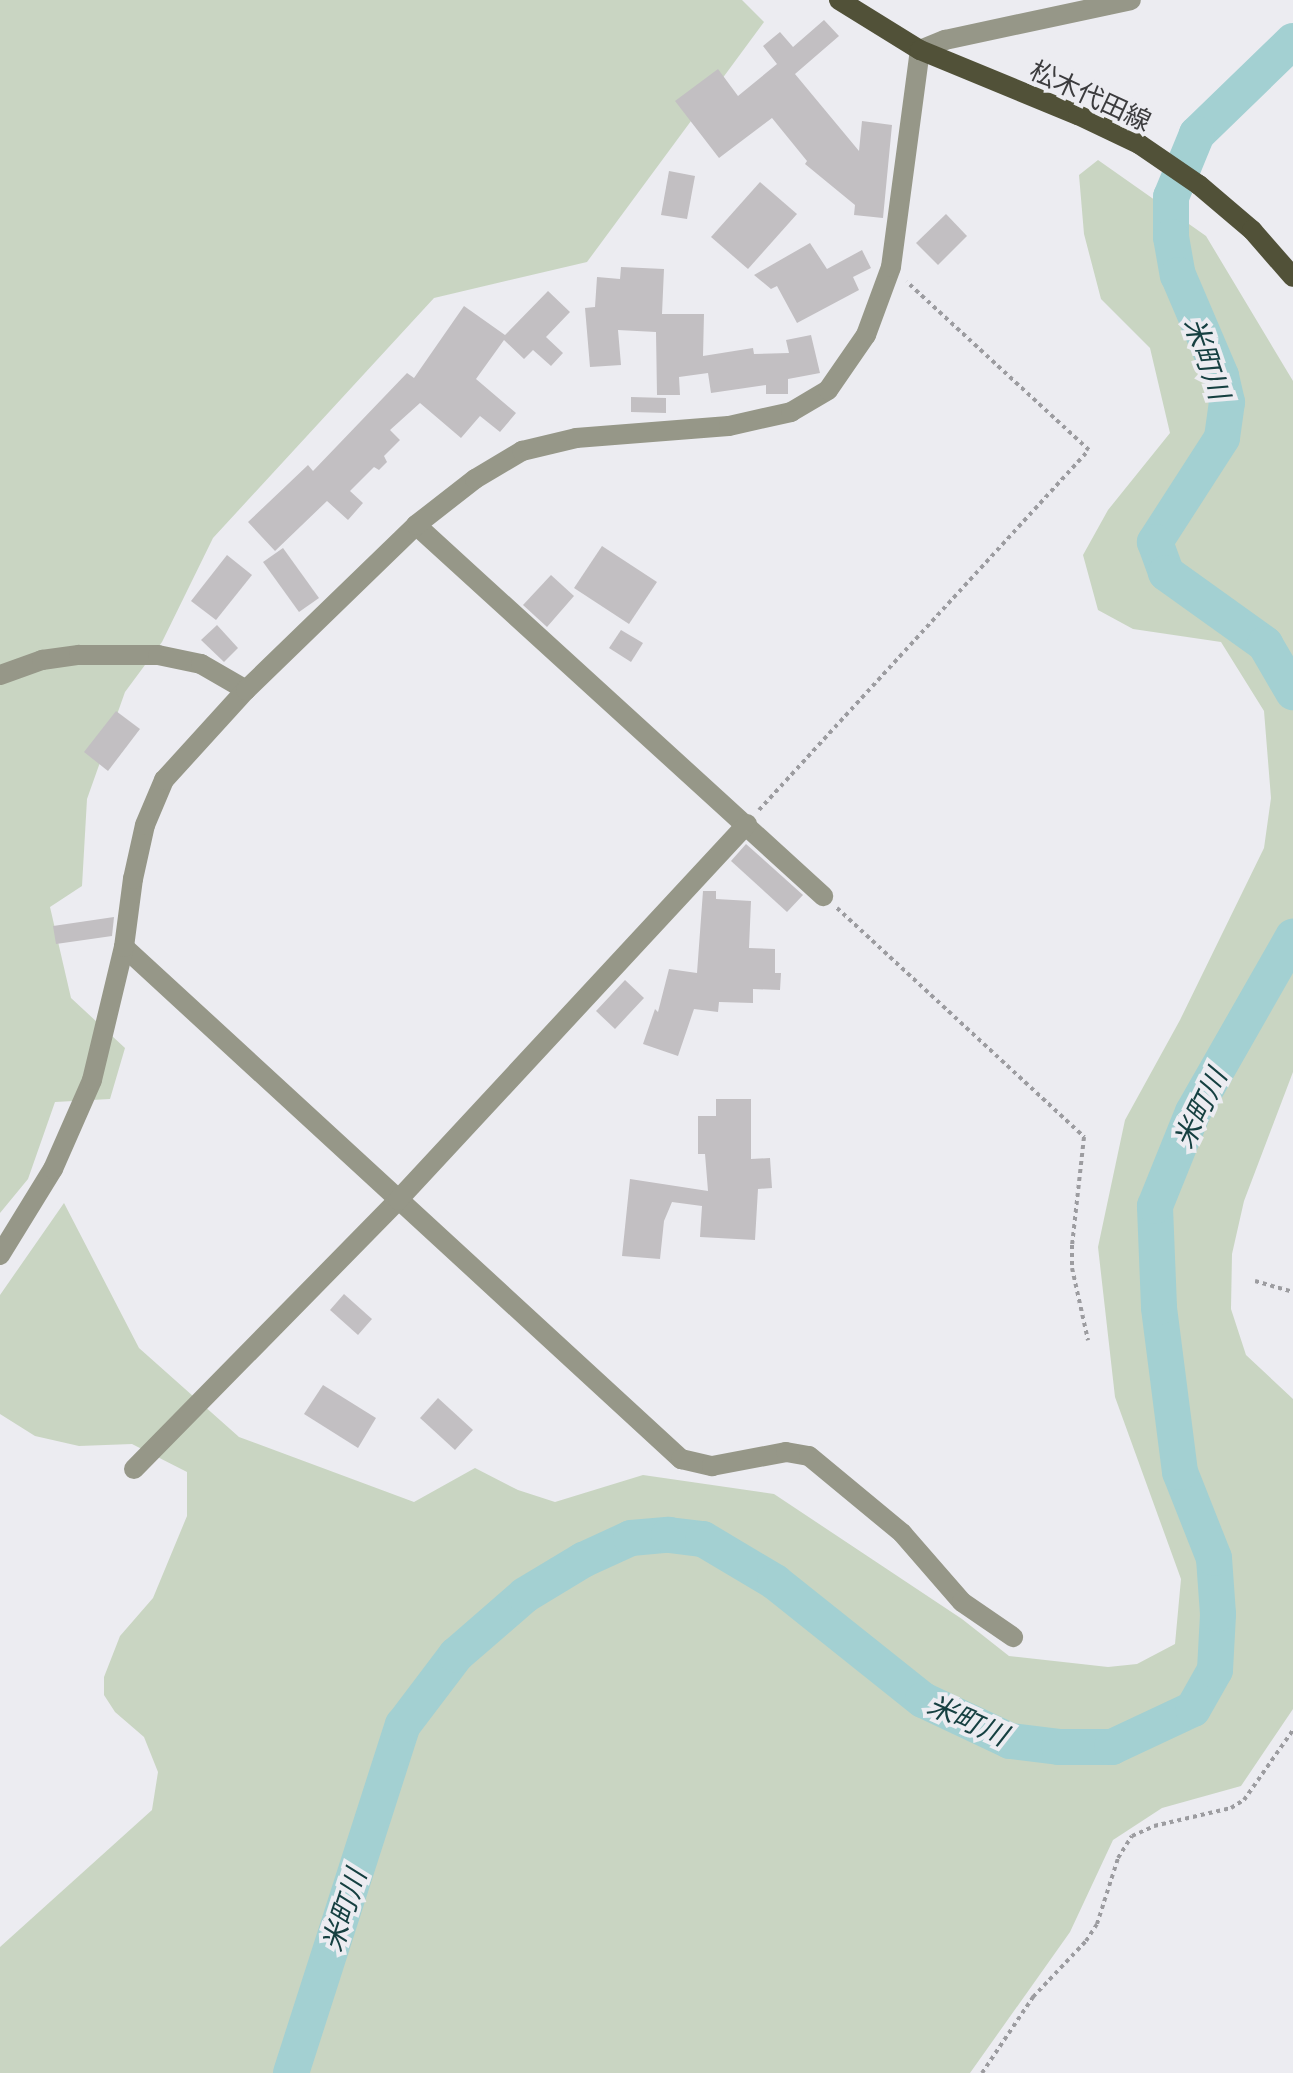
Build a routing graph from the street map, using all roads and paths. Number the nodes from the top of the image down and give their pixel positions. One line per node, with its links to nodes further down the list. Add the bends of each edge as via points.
1 (839, 0): 3 (main road, 松木代田線)
2 (1131, 0): 3 (street)
3 (920, 50): 4 (street); 5 (main road, 松木代田線, via 1139,144 1252,230)
4 (891, 267): 6 (street, via 866,335 828,390 791,412 729,426 576,438 522,451); 9 (path, via 1089,450)
5 (1293, 277)
6 (416, 525): 8 (street); 9 (street)
7 (0, 675): 8 (street, via 42,660 79,655 158,655 201,664)
8 (246, 690): 11 (street, via 164,780 145,825)
9 (747, 824): 10 (street); 12 (street)
10 (823, 896): 16 (path, via 1084,1137 1072,1268)
11 (124, 947): 12 (street); 13 (street, via 92,1080 53,1169)
12 (398, 1200): 17 (street); 18 (street, via 681,1459 712,1466 786,1452 809,1456 902,1533 962,1602)
13 (0, 1255)
14 (1255, 1281): 15 (path)
15 (1293, 1292)
16 (1088, 1340)
17 (134, 1469)
18 (1013, 1637)
19 (1293, 1730): 20 (path, via 1244,1800 1132,1836 1118,1858 1092,1932 1033,1997)
20 (982, 2073)

